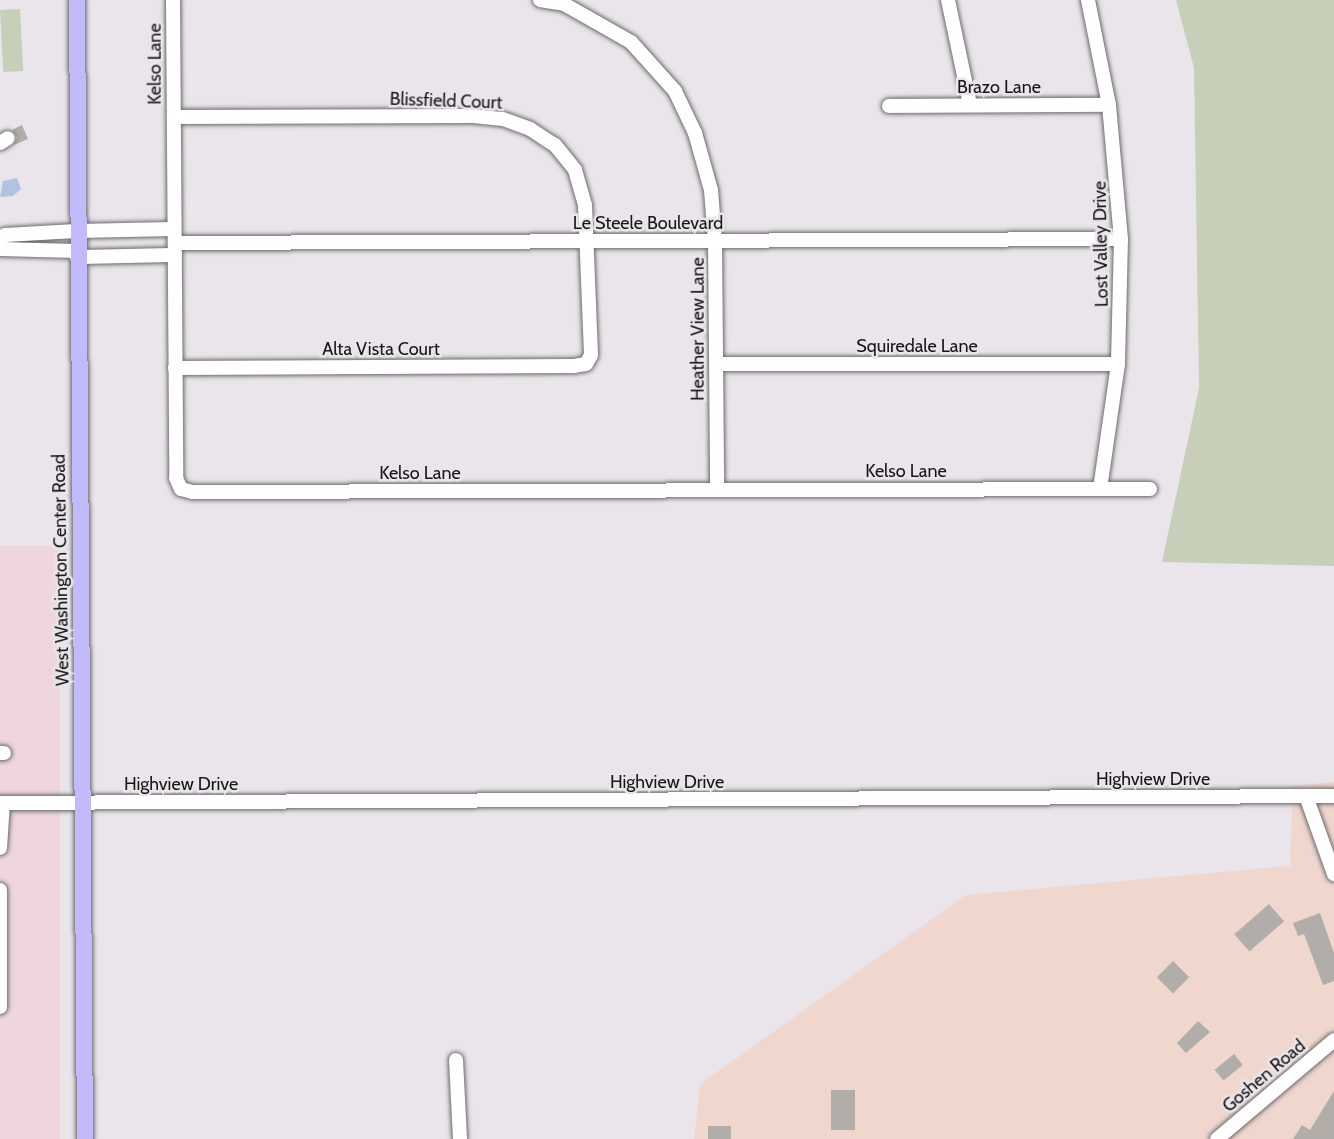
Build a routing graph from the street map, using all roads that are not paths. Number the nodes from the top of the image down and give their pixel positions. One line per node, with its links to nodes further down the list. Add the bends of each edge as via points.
1 (77, 0): 11 (main road, West Washington Center Road)
2 (173, 0): 10 (street, Kelso Lane)
3 (540, 0): 6 (street, Heather View Lane)
4 (948, 0): 7 (street)
5 (1088, 0): 9 (street, Lost Valley Drive)
6 (564, 2): 14 (street, Heather View Lane, via 631,42 675,91 702,156 711,190)
7 (970, 104): 8 (street, Brazo Lane); 9 (street, Brazo Lane)
8 (889, 105)
9 (1109, 105): 13 (street, Lost Valley Drive)
10 (174, 117): 15 (street, Blissfield Court, via 503,119 530,129 555,145 575,170 585,205); 16 (street, Kelso Lane)
11 (76, 231): 12 (street, Le Steele Boulevard, via 5,235); 16 (street, Le Steele Boulevard); 18 (main road, West Washington Center Road)
12 (0, 239)
13 (1121, 239): 14 (street, Le Steele Boulevard); 21 (street, Lost Valley Drive)
14 (716, 241): 15 (street, Le Steele Boulevard); 20 (street, Heather View Lane)
15 (589, 242): 16 (street, Le Steele Boulevard); 19 (street, Blissfield Court, via 591,355)
16 (175, 243): 18 (street, Le Steele Boulevard); 22 (street, Kelso Lane)
17 (0, 249): 18 (street, Le Steele Boulevard)
18 (76, 254): 28 (main road, West Washington Center Road)
19 (586, 364): 22 (street, Alta Vista Court)
20 (716, 364): 21 (street, Squiredale Lane); 25 (street, Heather View Lane)
21 (1118, 364): 23 (street, Lost Valley Drive)
22 (176, 368): 25 (street, Kelso Lane, via 176,478 181,489 192,492)
23 (1100, 489): 24 (street, Kelso Lane); 25 (street, Kelso Lane)
24 (1150, 489)
25 (717, 490)
26 (1306, 796): 27 (street, Highview Drive); 28 (street, Highview Drive); 31 (street)
27 (1334, 796)
28 (84, 802): 29 (street, Highview Drive); 36 (main road, West Washington Center Road)
29 (1, 803): 30 (street)
30 (0, 848)
31 (1334, 874)
32 (0, 890): 33 (street)
33 (0, 1007)
34 (1334, 1040): 38 (street, Goshen Road)
35 (456, 1060): 37 (street)
36 (85, 1139)
37 (460, 1139)
38 (1217, 1139)

